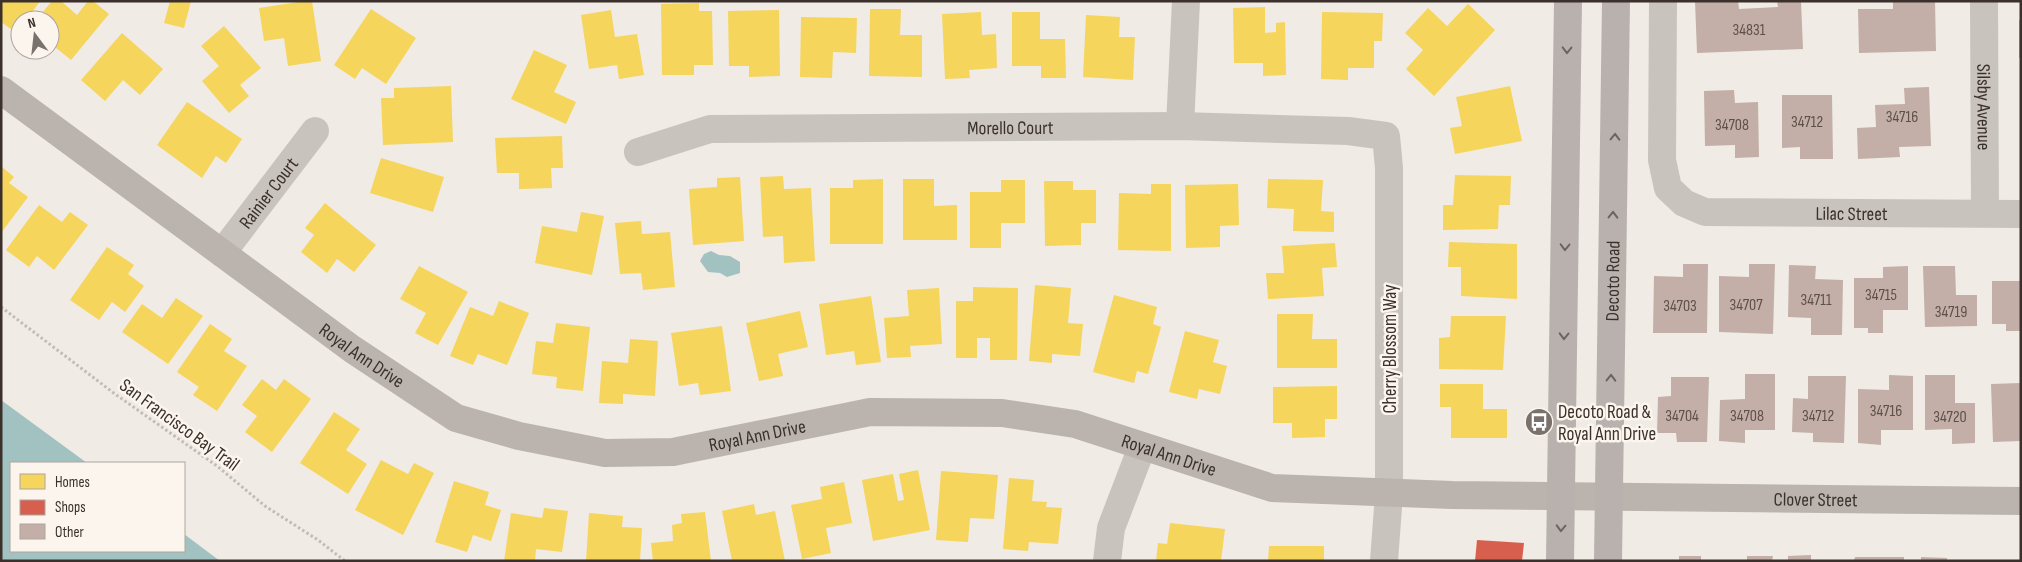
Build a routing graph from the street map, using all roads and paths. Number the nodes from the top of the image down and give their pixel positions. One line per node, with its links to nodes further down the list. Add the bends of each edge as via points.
1 (1186, 1): 7 (street)
2 (1568, 1): 17 (main road, one-way to 17)
3 (1616, 1): 18 (main road, Decoto Road, one-way to 3)
4 (1663, 1): 11 (street, Lilac Street, via 1662,160 1668,188 1684,203 1705,212)
5 (1984, 1): 11 (street, Silsby Avenue)
6 (1, 90): 13 (street, Royal Ann Drive)
7 (1180, 126): 9 (street, Morello Court, via 1348,131); 10 (street, Morello Court, via 710,129)
8 (314, 131): 13 (street, Rainier Court)
9 (1386, 136): 16 (street, Cherry Blossom Way, via 1389,168)
10 (638, 152)
11 (1985, 212): 12 (street, Lilac Street)
12 (2021, 214)
13 (222, 253): 15 (street, Royal Ann Drive, via 352,349 456,418 519,436 605,453 673,452 870,412 1002,413 1075,424)
14 (1, 306): 20 (path, San Francisco Bay Trail, via 115,394 217,466 265,506)
15 (1142, 447): 16 (street, Royal Ann Drive, via 1272,488); 21 (street, via 1111,528)
16 (1389, 494): 17 (street, Royal Ann Drive); 22 (street, Cherry Blossom Way)
17 (1562, 496): 18 (street, Royal Ann Drive); 23 (main road, one-way to 23)
18 (1610, 496): 19 (street, Clover Street); 24 (main road, Decoto Road)
19 (2021, 501)
20 (345, 561)
21 (1107, 561)
22 (1384, 561)
23 (1560, 561)
24 (1608, 561)

